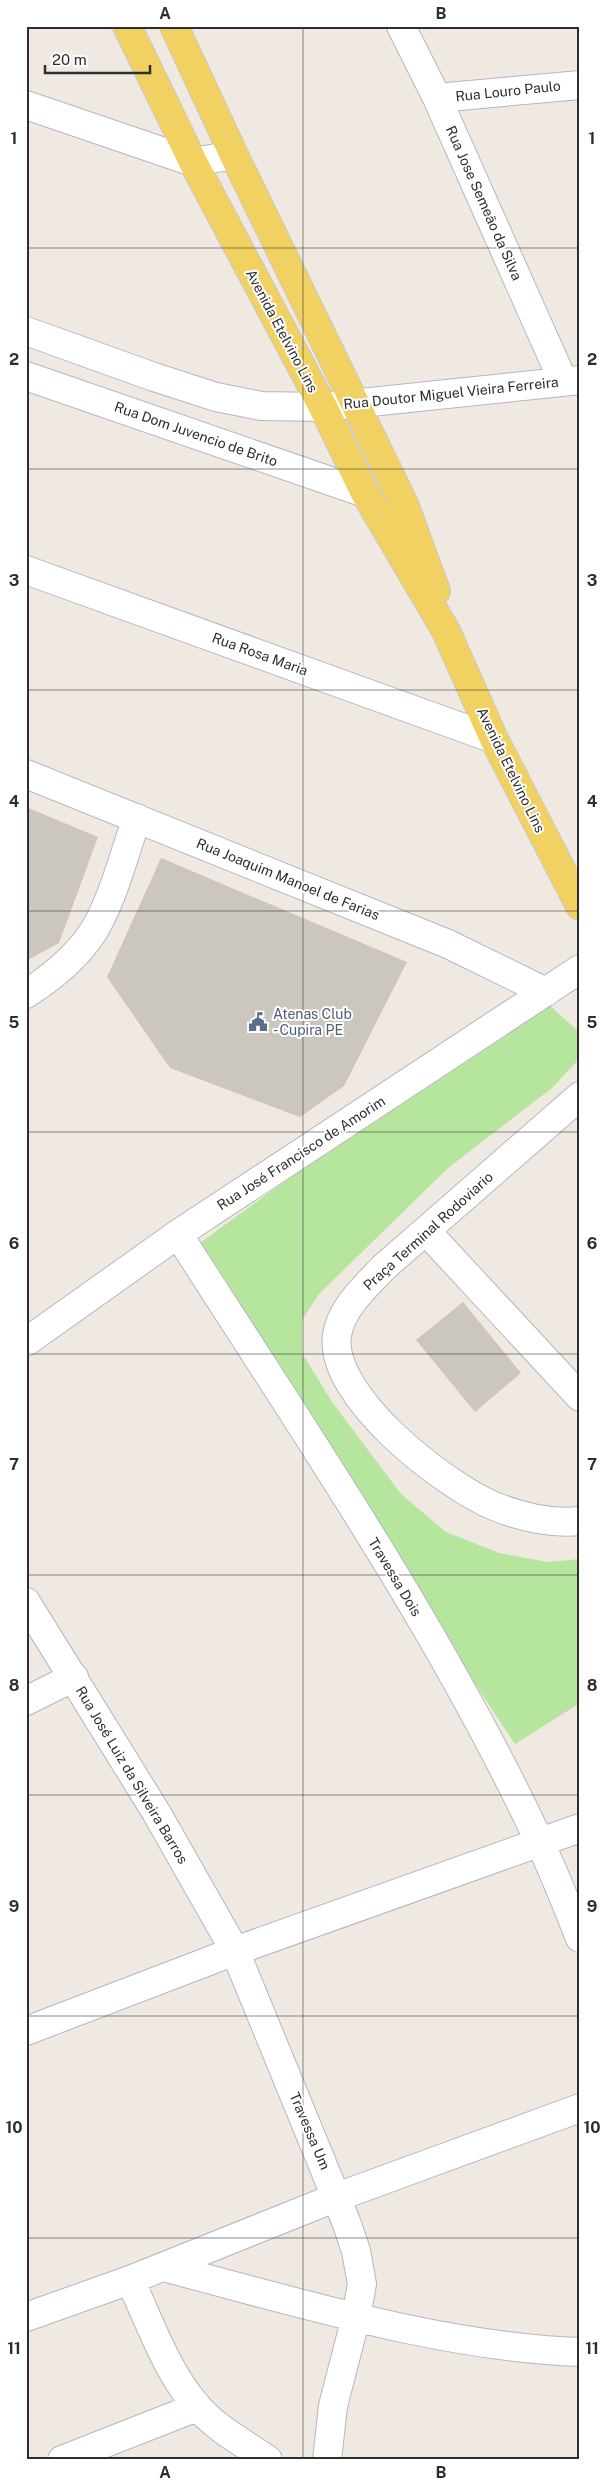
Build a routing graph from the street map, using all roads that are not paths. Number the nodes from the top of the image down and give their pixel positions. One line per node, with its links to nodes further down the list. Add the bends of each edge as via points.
1 (127, 26): 8 (main road, Avenida Etelvino Lins)
2 (174, 26): 7 (main road, Avenida Etelvino Lins)
3 (401, 26): 5 (street, Rua Jose Semeão da Silva)
4 (580, 84): 5 (street, Rua Louro Paulo)
5 (437, 98): 11 (street, Rua Jose Semeão da Silva)
6 (26, 105): 8 (street)
7 (234, 155): 8 (street); 12 (main road, Avenida Etelvino Lins)
8 (192, 162): 13 (main road, Avenida Etelvino Lins)
9 (26, 331): 13 (street, via 154,378 216,396 261,406)
10 (26, 376): 14 (street, Rua Dom Juvencio de Brito)
11 (571, 380): 12 (street, Rua Doutor Miguel Vieira Ferreira)
12 (356, 403): 13 (street, Rua Doutor Miguel Vieira Ferreira); 16 (main road, Avenida Etelvino Lins, via 421,547)
13 (323, 407): 14 (main road, Avenida Etelvino Lins)
14 (365, 493): 16 (main road, Avenida Etelvino Lins)
15 (26, 570): 17 (street, Rua Rosa Maria)
16 (446, 631): 17 (main road, Avenida Etelvino Lins)
17 (494, 739): 20 (main road, Avenida Etelvino Lins)
18 (26, 774): 19 (street, Rua Joaquim Manoel de Farias)
19 (137, 818): 22 (street, Rua Joaquim Manoel de Farias, via 448,944); 23 (street, via 93,932 74,956)
20 (580, 906)
21 (580, 969): 22 (street, Rua José Francisco de Amorim)
22 (546, 992): 26 (street, Rua José Francisco de Amorim)
23 (26, 994)
24 (580, 1096): 25 (street, Praça Terminal Rodoviario)
25 (426, 1231): 28 (street); 29 (street, Praça Terminal Rodoviario, via 384,1267 342,1317 336,1350 348,1382 378,1419 415,1456 445,1479 494,1506 528,1517 564,1523)
26 (178, 1234): 27 (street, Rua José Francisco de Amorim); 34 (street, Travessa Dois, via 381,1552 456,1679)
27 (26, 1342)
28 (580, 1397)
29 (580, 1521)
30 (26, 1602): 31 (street, Rua José Luiz da Silveira Barros)
31 (74, 1677): 32 (street); 36 (street, Rua José Luiz da Silveira Barros)
32 (26, 1701)
33 (580, 1828): 34 (street)
34 (540, 1844): 35 (street, Travessa Dois); 36 (street)
35 (580, 1938)
36 (235, 1951): 37 (street); 39 (street, Travessa Um)
37 (26, 2031)
38 (580, 2108): 39 (street)
39 (337, 2197): 40 (street); 43 (street, Travessa Um, via 356,2251 362,2284)
40 (163, 2267): 41 (street); 43 (street)
41 (130, 2280): 42 (street); 45 (street, via 164,2353)
42 (26, 2317)
43 (356, 2317): 44 (street, via 470,2340); 48 (street, Travessa Um, via 332,2406)
44 (580, 2352)
45 (197, 2407): 46 (street); 47 (street)
46 (62, 2460)
47 (268, 2460)
48 (327, 2460)

